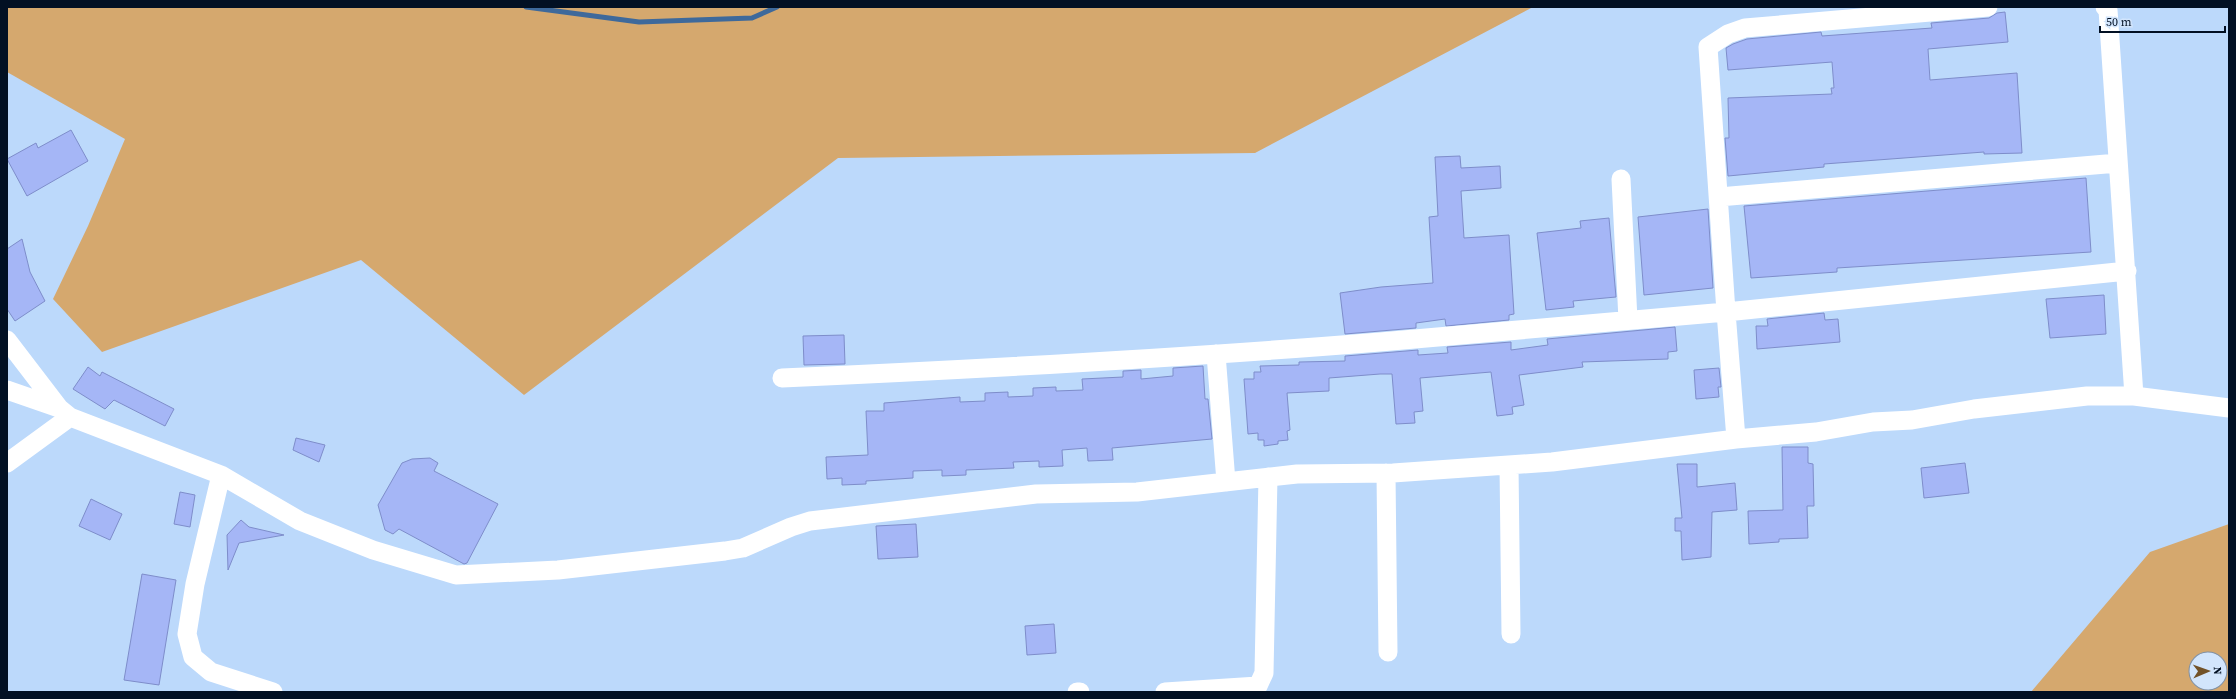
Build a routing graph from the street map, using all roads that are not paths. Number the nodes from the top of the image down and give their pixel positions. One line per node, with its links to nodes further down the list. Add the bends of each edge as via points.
1 (1988, 7): 5 (street, via 1744,28 1728,34 1708,47)
2 (2105, 7): 3 (street, via 2108,10)
3 (2118, 163): 5 (street); 6 (street)
4 (1621, 179): 8 (street)
5 (1719, 197): 7 (street)
6 (2127, 271): 7 (street); 13 (street)
7 (1726, 312): 8 (street); 16 (street)
8 (1628, 320): 10 (street)
9 (7, 340): 15 (street)
10 (1216, 354): 11 (street, via 1034,367); 22 (street)
11 (782, 378)
12 (7, 390): 15 (street)
13 (2134, 396): 14 (street); 16 (street, via 2087,396 1974,409 1912,420 1873,422 1816,432)
14 (2229, 408)
15 (65, 412): 17 (street); 20 (street)
16 (1736, 439): 18 (street, via 1552,462)
17 (7, 463)
18 (1508, 465): 19 (street); 23 (street)
19 (1386, 473): 21 (street, via 1297,474); 24 (street)
20 (221, 475): 22 (street, via 300,521 373,550 456,575 558,570 725,551 743,548 791,527 818,520 1036,494 1137,492); 25 (street, via 195,584 187,634 193,657 211,672)
21 (1268, 477): 22 (street); 26 (street, via 1264,673 1258,686)
22 (1226, 482)
23 (1511, 634)
24 (1388, 652)
25 (273, 692)
26 (1165, 692)

